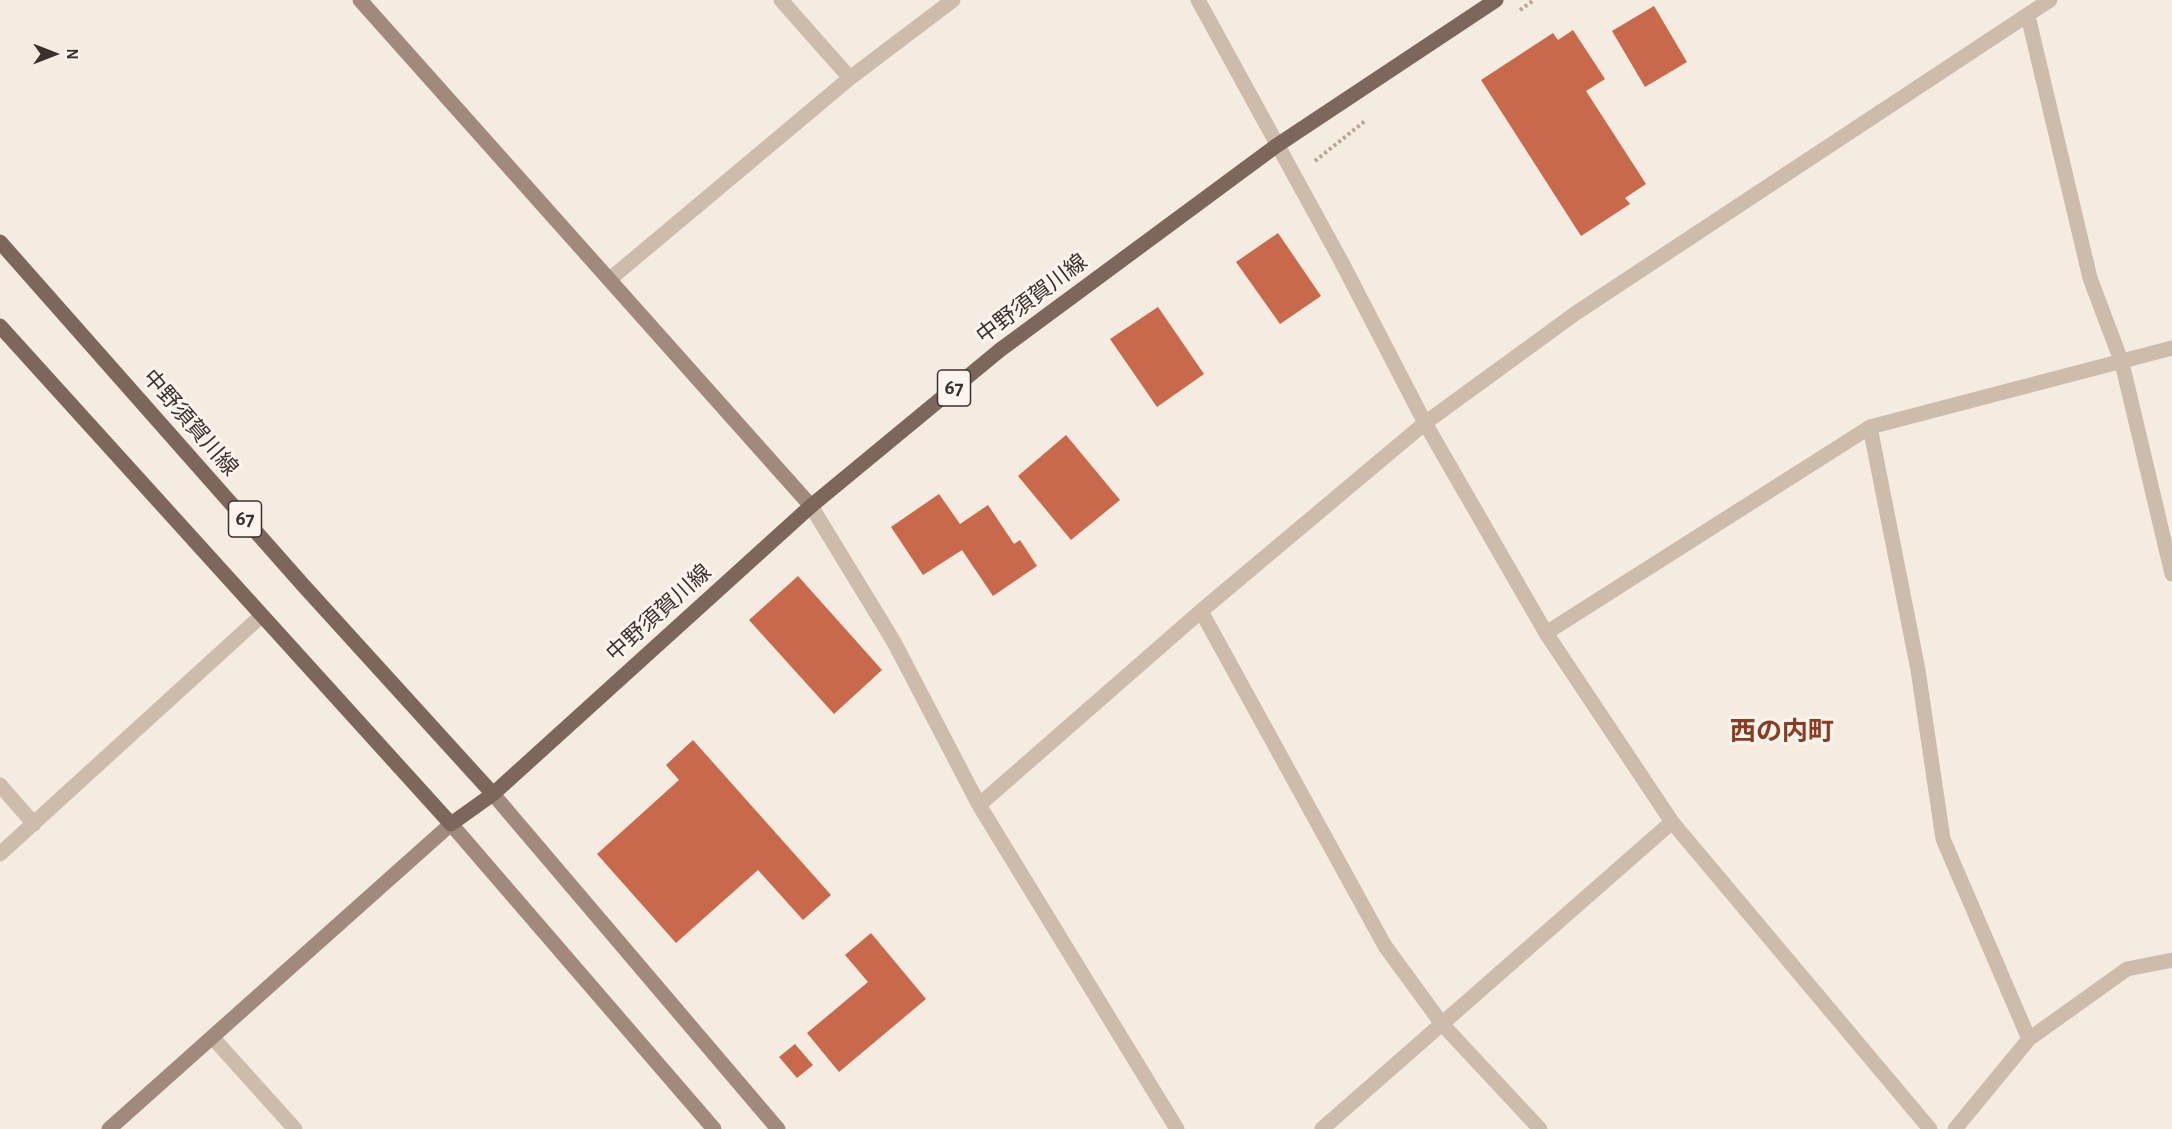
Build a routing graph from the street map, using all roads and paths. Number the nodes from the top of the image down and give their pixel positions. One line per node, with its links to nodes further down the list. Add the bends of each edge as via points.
1 (360, 0): 11 (street)
2 (781, 0): 8 (street)
3 (953, 0): 8 (street)
4 (1198, 0): 9 (street)
5 (1496, 0): 9 (main road, 中野須賀川線 / 67)
6 (2050, 0): 7 (street)
7 (2028, 16): 14 (street, via 2091,278); 15 (street, via 1576,314)
8 (850, 78): 11 (street)
9 (1276, 146): 15 (street); 17 (main road, 中野須賀川線 / 67, via 1000,350)
10 (0, 242): 23 (main road, 中野須賀川線 / 67)
11 (610, 279): 17 (street)
12 (0, 326): 20 (main road, 67)
13 (2172, 348): 14 (street)
14 (2122, 363): 16 (street); 18 (street)
15 (1425, 423): 19 (street); 21 (street)
16 (1870, 427): 21 (street); 32 (street, via 1918,670 1943,839)
17 (811, 506): 23 (main road, 中野須賀川線 / 67); 24 (street, via 894,642)
18 (2172, 574)
19 (1201, 612): 24 (street); 30 (street, via 1385,946)
20 (261, 617): 26 (street); 27 (main road, 67)
21 (1546, 633): 25 (street)
22 (0, 785): 26 (street)
23 (493, 794): 27 (main road, 中野須賀川線 / 67); 36 (street)
24 (979, 805): 37 (street)
25 (1672, 822): 30 (street); 40 (street)
26 (34, 824): 28 (street)
27 (451, 824): 31 (street); 35 (street)
28 (0, 854)
29 (2172, 960): 32 (street, via 2127,969)
30 (1443, 1024): 38 (street); 39 (street)
31 (213, 1038): 33 (street); 34 (street)
32 (2029, 1039): 41 (street)
33 (109, 1129)
34 (296, 1129)
35 (714, 1129)
36 (778, 1129)
37 (1177, 1129)
38 (1322, 1129)
39 (1540, 1129)
40 (1930, 1129)
41 (1954, 1129)

